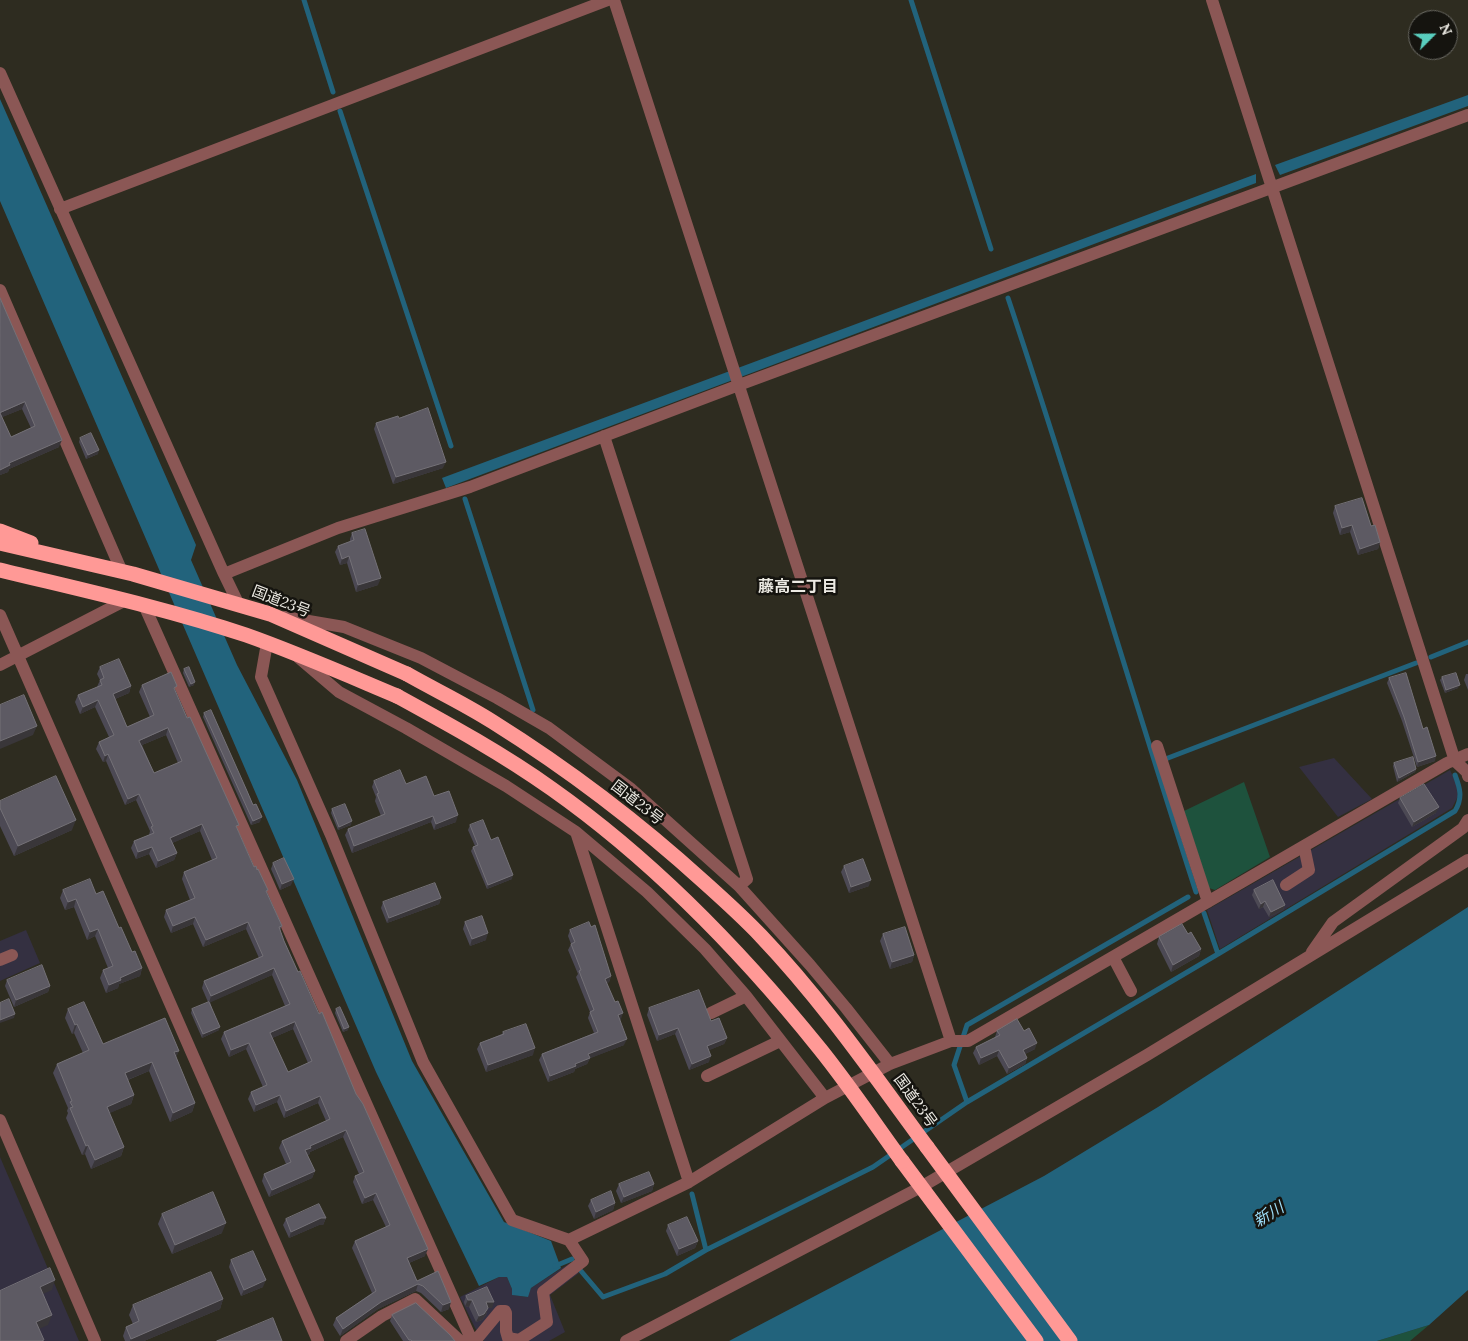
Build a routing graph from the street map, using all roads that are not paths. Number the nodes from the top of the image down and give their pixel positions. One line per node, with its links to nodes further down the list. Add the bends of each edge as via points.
1 (608, 0): 7 (street)
2 (614, 0): 9 (street)
3 (1212, 0): 6 (street)
4 (0, 73): 7 (street)
5 (1468, 115): 6 (street)
6 (1271, 187): 9 (street); 28 (street)
7 (60, 209): 16 (street)
8 (0, 290): 15 (street)
9 (739, 382): 10 (street); 43 (street)
10 (604, 436): 16 (street, via 470,488 338,528); 35 (street, via 747,879)
11 (0, 532): 13 (highway)
12 (0, 543): 13 (highway, 国道23号)
13 (82, 563): 15 (highway, 国道23号)
14 (0, 570): 17 (highway)
15 (127, 573): 19 (highway, 国道23号)
16 (224, 574): 19 (street)
17 (126, 600): 18 (highway); 24 (street)
18 (144, 605): 22 (highway); 57 (street)
19 (240, 605): 20 (highway, 国道23号)
20 (270, 614): 35 (street, via 344,627 421,658 549,728 630,788); 48 (highway, 国道23号, bridge, via 407,674 492,721 626,815 761,935 844,1034)
21 (0, 615): 24 (street)
22 (267, 643): 23 (highway); 51 (street, via 261,677 331,835 423,1062 512,1220)
23 (292, 652): 31 (street, via 339,692 506,786); 50 (highway, bridge, via 397,696 480,742 553,790 660,876 738,953 820,1049)
24 (17, 657): 25 (street); 54 (street)
25 (0, 665)
26 (1157, 746): 36 (street)
27 (1468, 754): 28 (street)
28 (1455, 760): 29 (street); 32 (street)
29 (1468, 776)
30 (1468, 820): 37 (street, via 1463,828 1333,922)
31 (576, 832): 40 (street, via 647,892 705,949); 49 (street)
32 (1304, 846): 34 (street, via 1309,870); 36 (street)
33 (1468, 860): 37 (street)
34 (1286, 884)
35 (739, 886): 44 (street, via 834,994)
36 (1208, 902): 38 (street)
37 (1310, 956): 48 (street)
38 (1112, 957): 39 (street); 43 (street)
39 (1132, 991)
40 (746, 996): 41 (street); 42 (street)
41 (710, 1013)
42 (780, 1040): 45 (street); 46 (street)
43 (958, 1041): 44 (street)
44 (890, 1064): 46 (street)
45 (707, 1076)
46 (825, 1098): 49 (street)
47 (0, 1120): 53 (street)
48 (948, 1177): 50 (street); 60 (highway, 国道23号)
49 (689, 1182): 51 (street)
50 (924, 1192): 58 (street); 59 (highway)
51 (569, 1240): 57 (street, via 582,1261 543,1292 546,1322 519,1340 508,1338 506,1313 500,1311)
52 (360, 1337): 55 (street); 56 (street, via 382,1316 415,1299)
53 (95, 1341)
54 (318, 1341)
55 (346, 1341)
56 (460, 1341)
57 (473, 1341)
58 (626, 1341)
59 (1036, 1341)
60 (1070, 1341)

